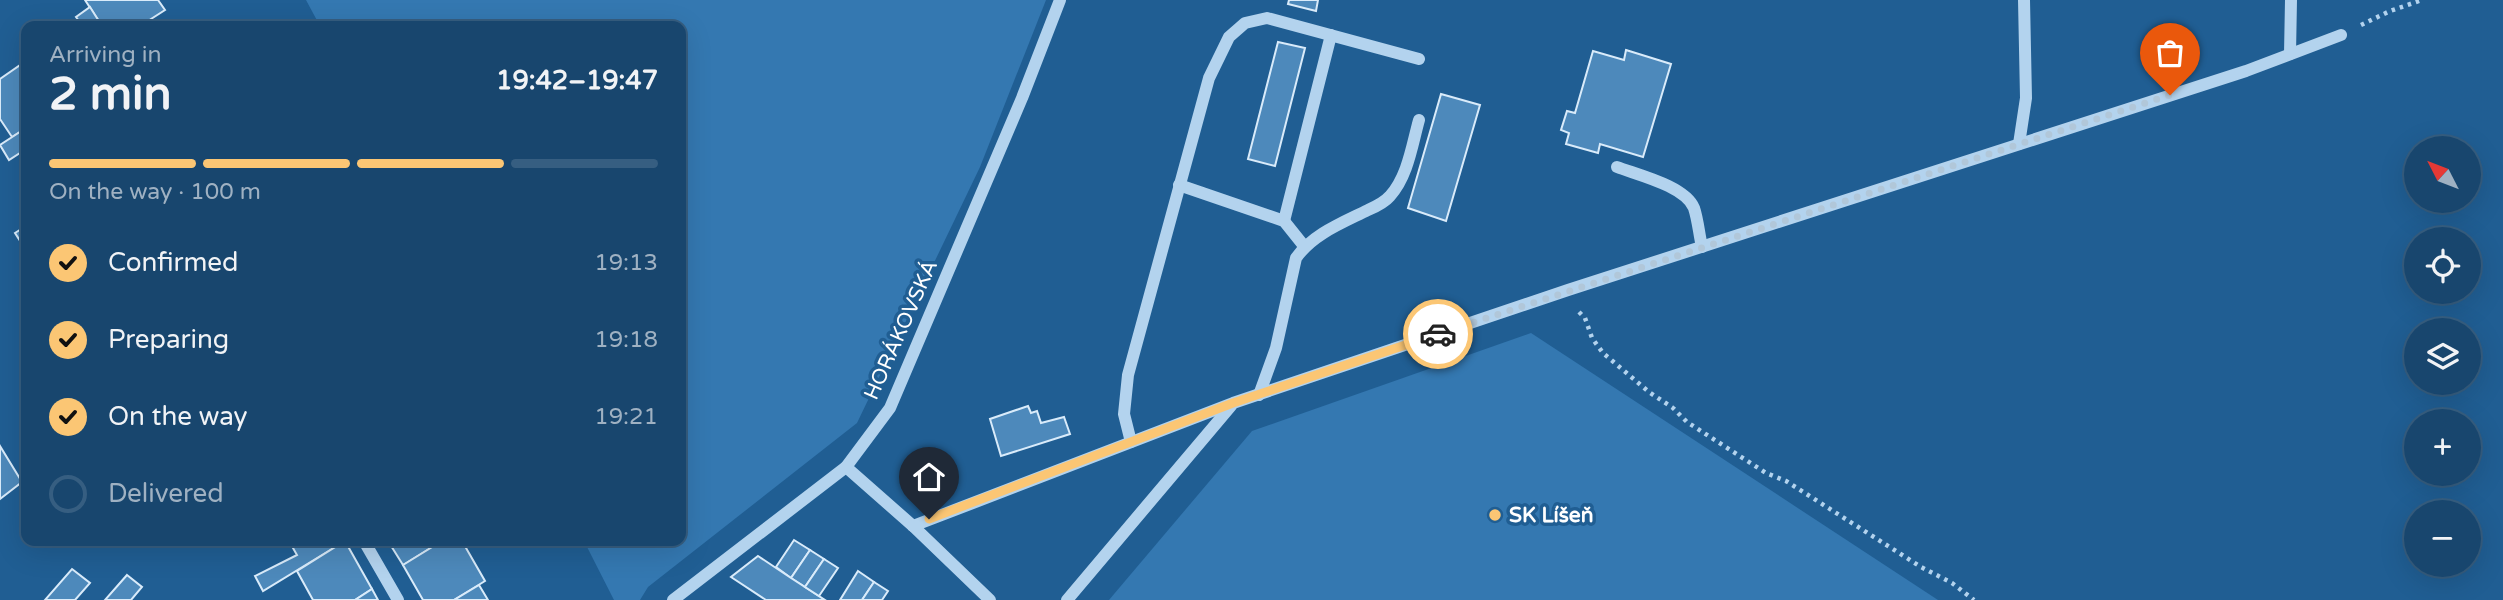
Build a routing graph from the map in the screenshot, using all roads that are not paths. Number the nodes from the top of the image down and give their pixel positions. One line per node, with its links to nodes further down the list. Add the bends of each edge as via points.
1 (1060, 0): 18 (street, HORÁKOVSKÁ, via 890,408)
2 (2024, 0): 9 (street, via 2026,98)
3 (2291, 0): 6 (street)
4 (1331, 35): 7 (street); 11 (street, via 1267,18 1245,23 1229,37 1209,78); 12 (street)
5 (2341, 35): 6 (street)
6 (2290, 54): 9 (street)
7 (1419, 59)
8 (1419, 120): 13 (street, via 1402,177 1390,196)
9 (2019, 144): 14 (street)
10 (1617, 167): 14 (street, via 1686,197 1693,207)
11 (1179, 185): 12 (street); 17 (street, via 1128,374 1124,414)
12 (1284, 221): 13 (street)
13 (1304, 246): 15 (street, via 1296,258 1276,348)
14 (1702, 247): 15 (street)
15 (1259, 395): 16 (street)
16 (1233, 403): 17 (street); 24 (street)
17 (1130, 442): 19 (street)
18 (846, 467): 19 (street); 22 (street, HORÁKOVSKÁ)
19 (913, 526): 23 (street)
20 (367, 546): 21 (street)
21 (398, 600)
22 (673, 600)
23 (990, 600)
24 (1067, 600)

